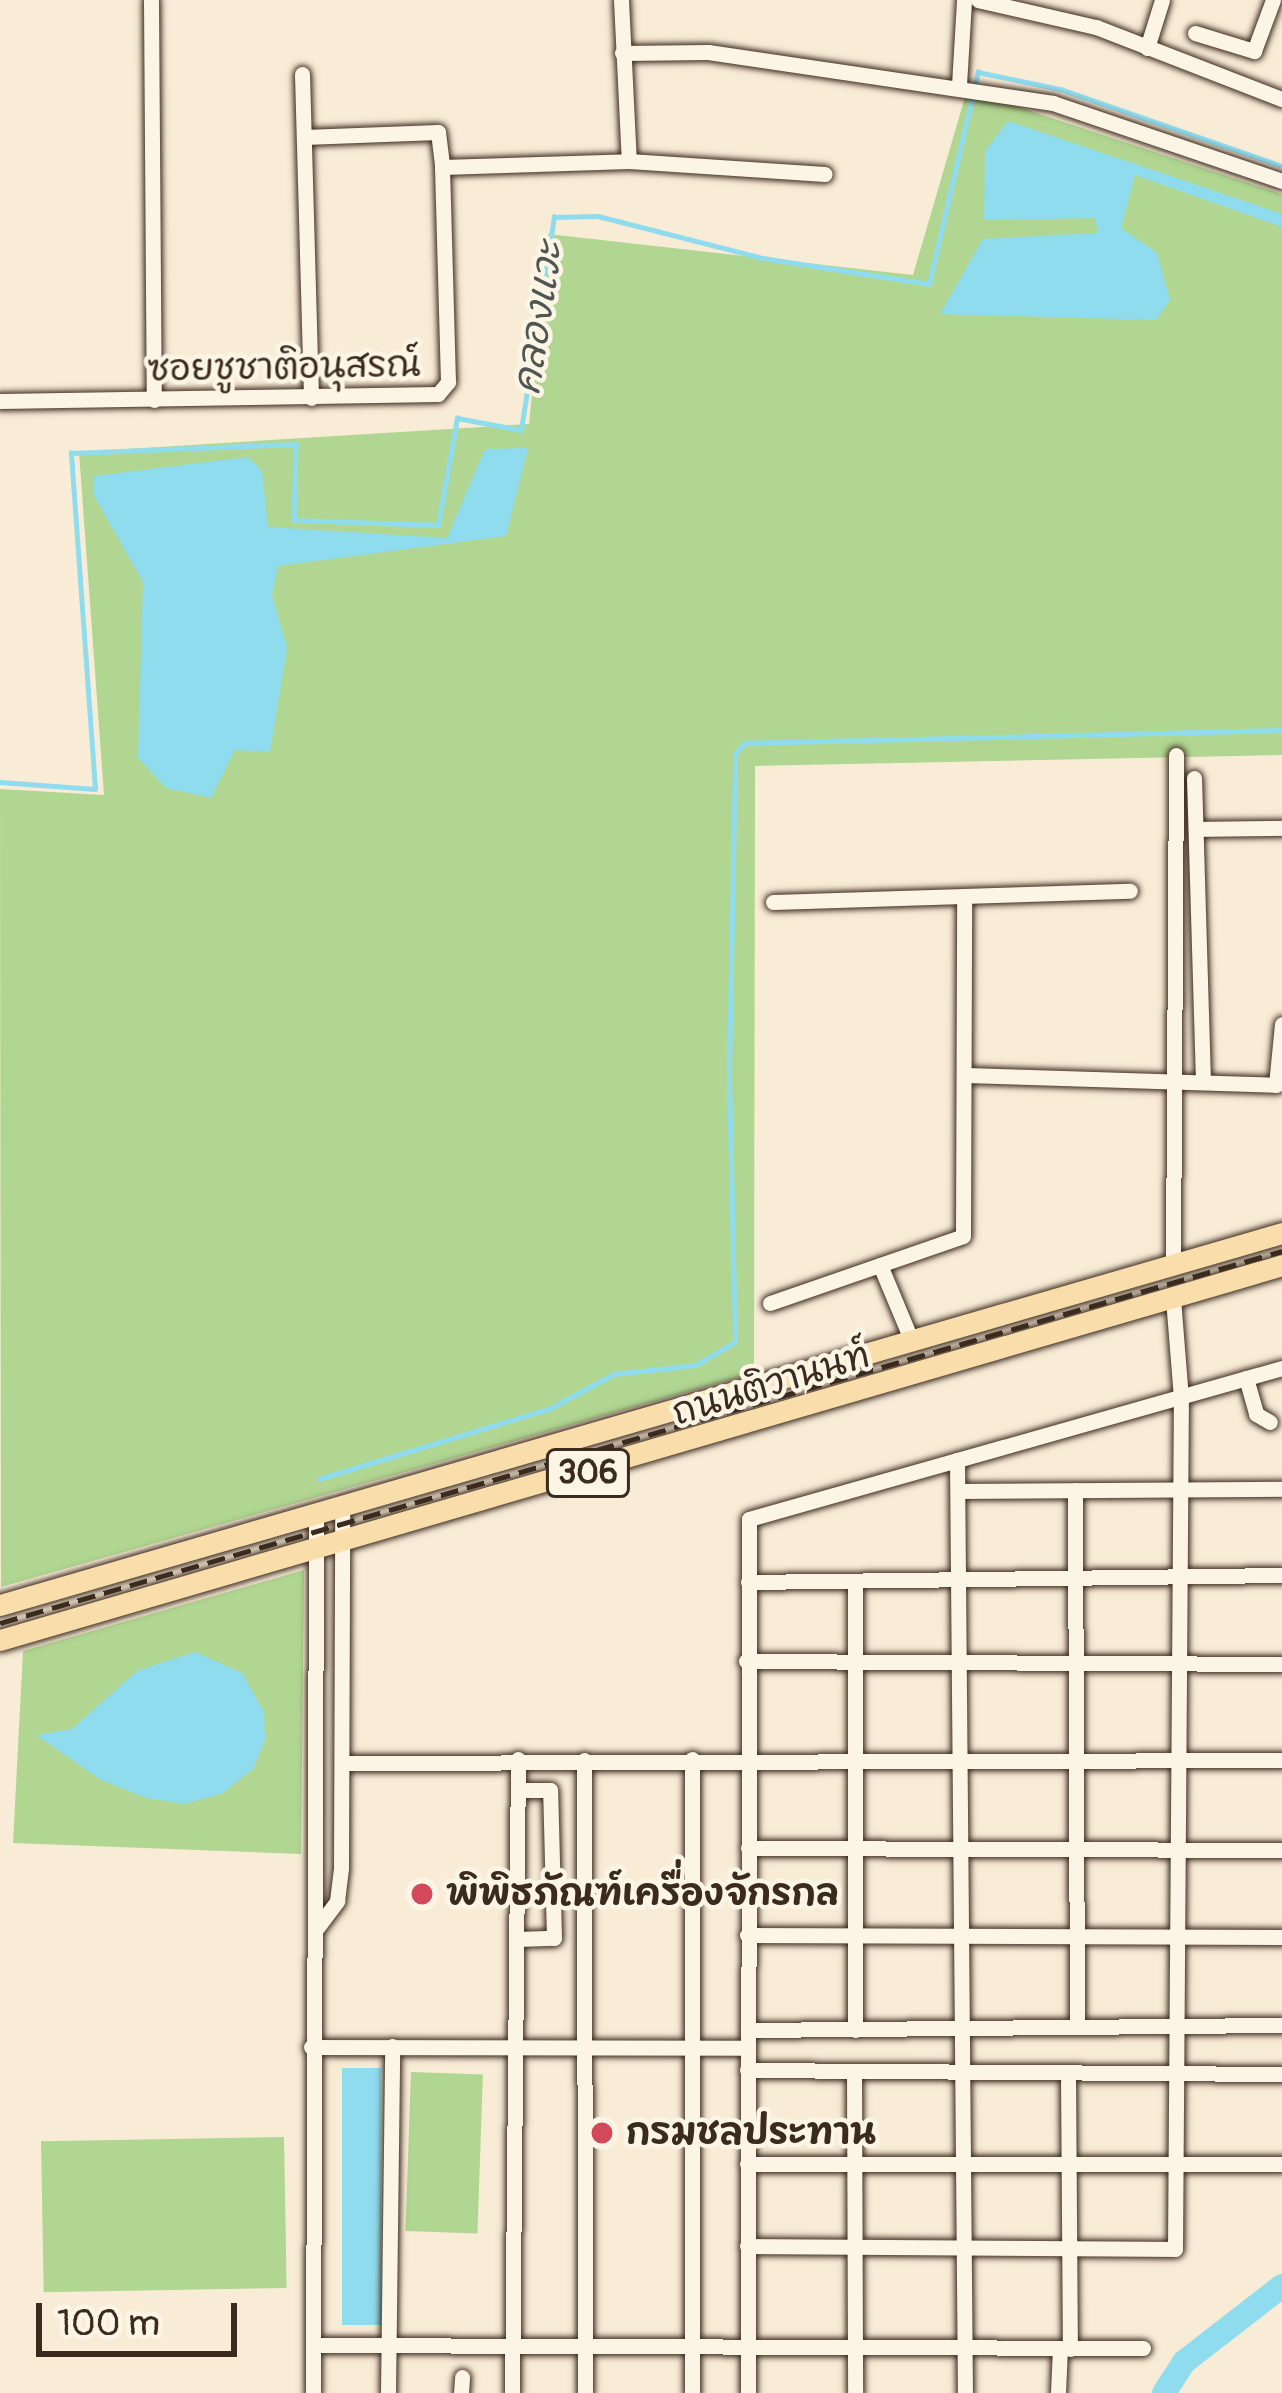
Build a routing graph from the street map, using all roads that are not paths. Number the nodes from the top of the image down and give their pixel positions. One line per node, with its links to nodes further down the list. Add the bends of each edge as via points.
1 (151, 0): 19 (street)
2 (621, 0): 9 (street)
3 (964, 0): 11 (street)
4 (978, 0): 8 (street, via 1096,27)
5 (1162, 0): 8 (street)
6 (1273, 0): 7 (street, via 1254,51)
7 (1195, 34)
8 (1148, 49): 12 (street)
9 (622, 53): 11 (street, via 708,52); 14 (street)
10 (302, 74): 13 (street)
11 (969, 87): 17 (street, via 1053,103)
12 (1282, 99)
13 (304, 136): 15 (street, via 438,133); 18 (street)
14 (629, 161): 15 (street); 16 (street)
15 (442, 166): 18 (street, ซอยชูชาติอนุสรณ์, via 446,390)
16 (825, 174)
17 (1282, 181)
18 (311, 398): 19 (street, ซอยชูชาติอนุสรณ์)
19 (154, 400): 20 (street, ซอยชูชาติอนุสรณ์)
20 (0, 401)
21 (1176, 755): 30 (street)
22 (1194, 778): 24 (street)
23 (1282, 828): 24 (street)
24 (1197, 829): 31 (street)
25 (1130, 891): 26 (street)
26 (964, 896): 27 (street); 29 (street)
27 (773, 902)
28 (1282, 1024): 31 (street, via 1280,1082)
29 (966, 1075): 30 (street); 34 (street, via 963,1236)
30 (1177, 1080): 31 (street); 33 (street)
31 (1204, 1082)
32 (1282, 1233): 33 (main road, ถนนติวานนท์ / 306)
33 (1173, 1264): 36 (main road); 38 (main road, ถนนติวานนท์ / 306)
34 (880, 1265): 37 (street); 38 (street)
35 (1282, 1265): 36 (main road, ถนนติวานนท์ / 306)
36 (1173, 1299): 41 (street); 50 (main road, ถนนติวานนท์ / 306)
37 (770, 1304)
38 (911, 1339): 48 (main road, ถนนติวานนท์ / 306)
39 (1282, 1368): 40 (street)
40 (1246, 1378): 41 (street); 42 (street, via 1256,1414)
41 (1181, 1398): 43 (street); 44 (street)
42 (1270, 1422)
43 (957, 1460): 47 (street); 57 (street, via 748,1519)
44 (1180, 1489): 45 (street); 46 (street); 53 (street)
45 (1282, 1489)
46 (1076, 1490): 47 (street); 54 (street)
47 (963, 1491): 55 (street)
48 (342, 1509): 49 (main road, ถนนติวานนท์ / 306); 50 (street)
49 (316, 1515): 51 (street); 58 (main road, ถนนติวานนท์ / 306)
50 (345, 1545): 51 (main road, ถนนติวานนท์ / 306); 67 (street)
51 (318, 1550): 59 (main road, ถนนติวานนท์ / 306); 66 (street)
52 (1282, 1575): 53 (street)
53 (1180, 1576): 54 (street); 64 (street)
54 (1076, 1578): 55 (street); 63 (street)
55 (963, 1579): 56 (street); 62 (street)
56 (855, 1581): 57 (street); 61 (street)
57 (748, 1582): 60 (street)
58 (0, 1604)
59 (0, 1640)
60 (746, 1661): 61 (street); 71 (street)
61 (853, 1662): 62 (street); 72 (street)
62 (961, 1662): 63 (street); 73 (street)
63 (1074, 1663): 64 (street); 74 (street)
64 (1178, 1663): 65 (street); 75 (street)
65 (1282, 1664)
66 (315, 1700): 67 (street); 85 (street)
67 (345, 1700): 77 (street)
68 (518, 1759): 70 (street); 77 (street); 78 (street)
69 (692, 1759): 70 (street); 71 (street); 104 (street)
70 (584, 1760): 102 (street)
71 (747, 1760): 72 (street); 79 (street)
72 (854, 1760): 73 (street); 80 (street)
73 (962, 1760): 74 (street); 81 (street)
74 (1074, 1760): 75 (street); 82 (street)
75 (1178, 1760): 76 (street); 83 (street)
76 (1282, 1760)
77 (344, 1763): 85 (street, via 338,1900)
78 (518, 1790): 92 (street); 92 (street, via 550,1790 554,1938)
79 (748, 1848): 80 (street); 86 (street)
80 (855, 1849): 81 (street); 87 (street)
81 (963, 1849): 82 (street); 88 (street)
82 (1075, 1849): 83 (street); 89 (street)
83 (1179, 1849): 84 (street); 90 (street)
84 (1282, 1850)
85 (317, 1928): 101 (street)
86 (747, 1935): 87 (street); 97 (street)
87 (854, 1935): 88 (street); 98 (street)
88 (962, 1936): 89 (street); 96 (street)
89 (1075, 1936): 90 (street); 95 (street)
90 (1177, 1936): 91 (street); 94 (street)
91 (1282, 1937)
92 (517, 1939): 100 (street)
93 (1282, 2025): 94 (street)
94 (1178, 2026): 95 (street); 109 (street)
95 (1077, 2027): 96 (street)
96 (964, 2029): 98 (street); 107 (street)
97 (748, 2030): 98 (street); 103 (street)
98 (855, 2030)
99 (392, 2046): 100 (street); 101 (street); 122 (street)
100 (517, 2046): 102 (street); 127 (street)
101 (311, 2047): 121 (street)
102 (585, 2048): 104 (street); 123 (street)
103 (747, 2048): 104 (street); 105 (street)
104 (692, 2050): 128 (street)
105 (747, 2070): 106 (street); 111 (street)
106 (854, 2071): 107 (street); 115 (street)
107 (963, 2072): 108 (street); 116 (street)
108 (1068, 2073): 109 (street); 113 (street)
109 (1177, 2073): 110 (street); 114 (street)
110 (1282, 2074)
111 (747, 2164): 115 (street); 117 (street)
112 (1282, 2164): 114 (street)
113 (1071, 2165): 114 (street); 116 (street); 120 (street)
114 (1177, 2165): 120 (street, via 1175,2249)
115 (856, 2166): 116 (street); 118 (street)
116 (961, 2166): 119 (street)
117 (747, 2246): 118 (street); 124 (street)
118 (856, 2246): 119 (street); 125 (street)
119 (962, 2249): 120 (street); 126 (street)
120 (1071, 2251): 130 (street)
121 (313, 2345): 122 (street); 131 (street)
122 (388, 2345): 127 (street); 132 (street)
123 (586, 2345): 127 (street); 128 (street); 134 (street)
124 (746, 2345): 125 (street); 128 (street); 136 (street)
125 (855, 2345): 126 (street); 137 (street)
126 (964, 2345): 130 (street); 138 (street)
127 (513, 2346): 133 (street)
128 (691, 2346): 135 (street)
129 (1143, 2348): 130 (street)
130 (1065, 2349): 139 (street)
131 (313, 2393)
132 (388, 2393)
133 (512, 2393)
134 (585, 2393)
135 (692, 2393)
136 (748, 2393)
137 (856, 2393)
138 (965, 2393)
139 (1058, 2393)

